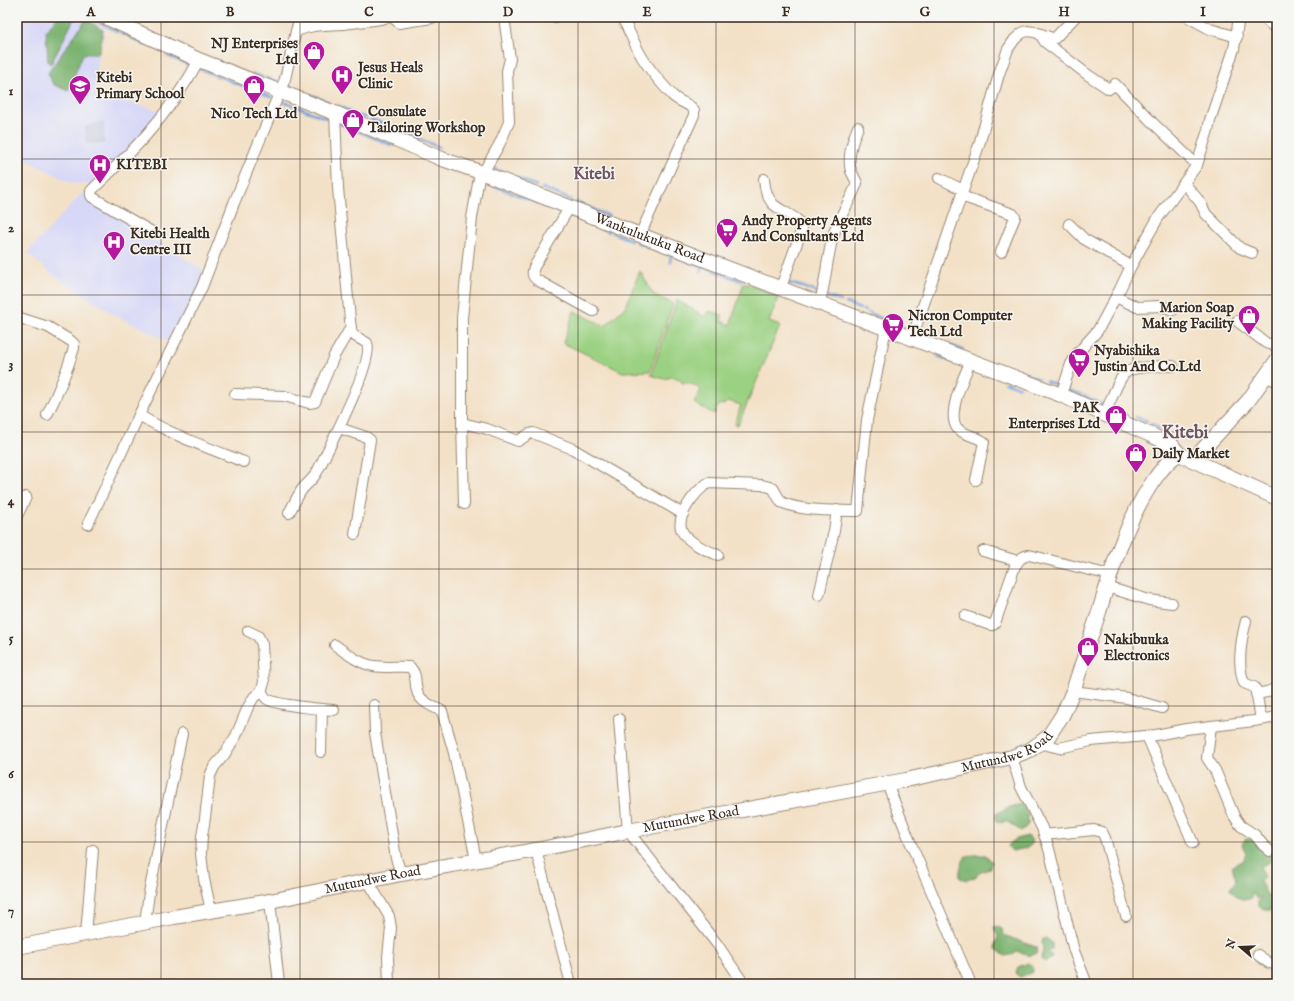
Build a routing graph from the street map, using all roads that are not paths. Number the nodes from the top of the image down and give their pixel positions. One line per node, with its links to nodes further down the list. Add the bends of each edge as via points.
1 (300, 17): 12 (street)
2 (391, 17): 9 (street, via 399,23); 12 (street, via 318,24)
3 (622, 17): 28 (street, via 637,49 651,70 679,102 694,110)
4 (1075, 17): 13 (street, via 1055,38)
5 (1188, 17): 14 (street, via 1210,29)
6 (1239, 17): 14 (street)
7 (1263, 17): 11 (street)
8 (112, 18): 15 (main road, Wankulukuku Road)
9 (432, 18)
10 (505, 24): 20 (street, via 510,59 507,71 509,122 500,143)
11 (1277, 30)
12 (296, 31): 16 (street)
13 (1039, 33): 19 (street, via 1045,42 1088,75 1109,89 1115,84); 24 (street, via 1022,33 1008,49)
14 (1237, 37): 19 (street)
15 (199, 60): 16 (main road, Wankulukuku Road); 27 (street, via 164,114 91,194 92,197)
16 (280, 91): 17 (main road, Wankulukuku Road); 49 (street, via 202,287)
17 (335, 113): 20 (main road, Wankulukuku Road, via 442,159); 39 (street, via 338,188)
18 (858, 127): 34 (street, via 850,152 851,171 857,183 831,241)
19 (1197, 165): 23 (street)
20 (481, 172): 25 (main road, Wankulukuku Road); 52 (street, via 472,218 462,318)
21 (939, 178): 24 (street)
22 (764, 179): 32 (street, via 766,192 773,204 802,225)
23 (1184, 183): 30 (street, via 1200,202 1206,214 1240,248); 31 (street, via 1158,218)
24 (962, 193): 29 (street, via 1015,217); 41 (street)
25 (569, 208): 28 (main road, Wankulukuku Road); 36 (street, via 532,274 537,280)
26 (1070, 224): 31 (street, via 1084,239)
27 (152, 232)
28 (640, 235): 32 (main road, Wankulukuku Road)
29 (1001, 252)
30 (1252, 253)
31 (1130, 266): 33 (street)
32 (781, 288): 34 (main road, Wankulukuku Road)
33 (1116, 297): 35 (street, via 1137,307 1161,306); 48 (street, via 1098,330 1071,364)
34 (820, 302): 40 (main road, Wankulukuku Road)
35 (1173, 310)
36 (593, 311)
37 (17, 317): 51 (street, via 48,327 74,344 61,388)
38 (1237, 321): 42 (street, via 1266,342)
39 (351, 327): 47 (street, via 334,356 316,402 312,404 284,396); 53 (street, via 353,336 367,343 369,350)
40 (886, 328): 41 (main road, Wankulukuku Road); 61 (street, via 867,420 858,511)
41 (912, 338): 43 (main road, Wankulukuku Road)
42 (1277, 346)
43 (971, 360): 48 (main road, Wankulukuku Road); 57 (street, via 956,400 954,420 958,429 984,442)
44 (1277, 360): 46 (main road)
45 (1173, 366): 50 (street, via 1140,368 1124,374)
46 (1271, 379): 55 (main road)
47 (235, 394)
48 (1061, 395): 50 (main road, Wankulukuku Road)
49 (139, 414): 56 (street, via 184,438); 65 (street)
50 (1105, 414): 54 (main road, Wankulukuku Road, via 1171,444)
51 (47, 415)
52 (462, 423): 60 (street); 63 (street, via 518,441 529,434 536,434 573,449)
53 (339, 428): 62 (street, via 313,478 301,491); 66 (street, via 370,440)
54 (1179, 454): 55 (main road, Wankulukuku Road); 70 (main road, Mutundwe Road, via 1165,464 1143,497 1126,530)
55 (1193, 460): 59 (main road, Wankulukuku Road)
56 (244, 462)
57 (976, 480)
58 (26, 498): 64 (street)
59 (1277, 498)
60 (464, 504)
61 (837, 510): 63 (street, via 784,503 774,489 762,485 711,482 696,494); 71 (street)
62 (289, 513)
63 (683, 514): 68 (street, via 683,533 702,548)
64 (17, 516)
65 (88, 524)
66 (355, 534)
67 (983, 551): 69 (street)
68 (718, 555)
69 (1018, 561): 70 (street, via 1024,556 1029,556); 73 (street, via 995,623 990,625)
70 (1109, 581): 72 (street, via 1150,600); 79 (main road, Mutundwe Road)
71 (819, 595)
72 (1172, 603)
73 (965, 616)
74 (1246, 622): 80 (street, via 1241,651 1242,675 1243,682 1255,688)
75 (248, 631): 78 (street, via 258,636 262,644 264,683)
76 (335, 644): 101 (street, via 349,655 373,666 410,667 415,673 417,692 422,699 442,711 454,753)
77 (1277, 688): 80 (street)
78 (261, 691): 83 (street, via 272,701); 105 (street, via 254,697 236,736 210,776 201,854)
79 (1074, 691): 82 (street, via 1127,698); 91 (main road, Mutundwe Road, via 1060,720 1048,737)
80 (1256, 694): 87 (street)
81 (374, 705): 102 (street, via 375,733 396,858)
82 (1162, 708)
83 (322, 710): 84 (street); 92 (street)
84 (334, 710)
85 (1277, 717): 87 (street)
86 (619, 719): 95 (street)
87 (1261, 720): 88 (street)
88 (1211, 726): 90 (street); 100 (street, via 1207,758 1215,770 1234,816 1241,826 1255,835)
89 (182, 734): 107 (street)
90 (1147, 736): 91 (street, via 1091,741 1059,748); 97 (street)
91 (1039, 743): 93 (main road, Mutundwe Road, via 1030,750)
92 (321, 752)
93 (1012, 757): 94 (main road, Mutundwe Road); 96 (street, via 1021,787)
94 (887, 783): 95 (main road, Mutundwe Road); 116 (street)
95 (628, 830): 99 (main road, Mutundwe Road); 115 (street, via 717,944)
96 (1044, 835): 106 (street, via 1094,830 1102,832); 117 (street, via 1074,951)
97 (1193, 843)
98 (93, 850): 108 (street)
99 (536, 850): 101 (main road, Mutundwe Road); 114 (street)
100 (1270, 851)
101 (476, 860): 102 (main road, Mutundwe Road)
102 (401, 874): 103 (main road, Mutundwe Road)
103 (368, 881): 104 (main road, Mutundwe Road); 113 (street, via 390,916)
104 (270, 901): 105 (main road, Mutundwe Road); 112 (street)
105 (211, 911): 107 (main road, Mutundwe Road)
106 (1126, 916)
107 (145, 923): 108 (main road, Mutundwe Road)
108 (86, 934): 109 (main road, Mutundwe Road)
109 (17, 947)
110 (1258, 955): 111 (street, via 1269,963)
111 (1277, 964)
112 (279, 984)
113 (389, 984)
114 (570, 984)
115 (744, 984)
116 (971, 984)
117 (1087, 984)

